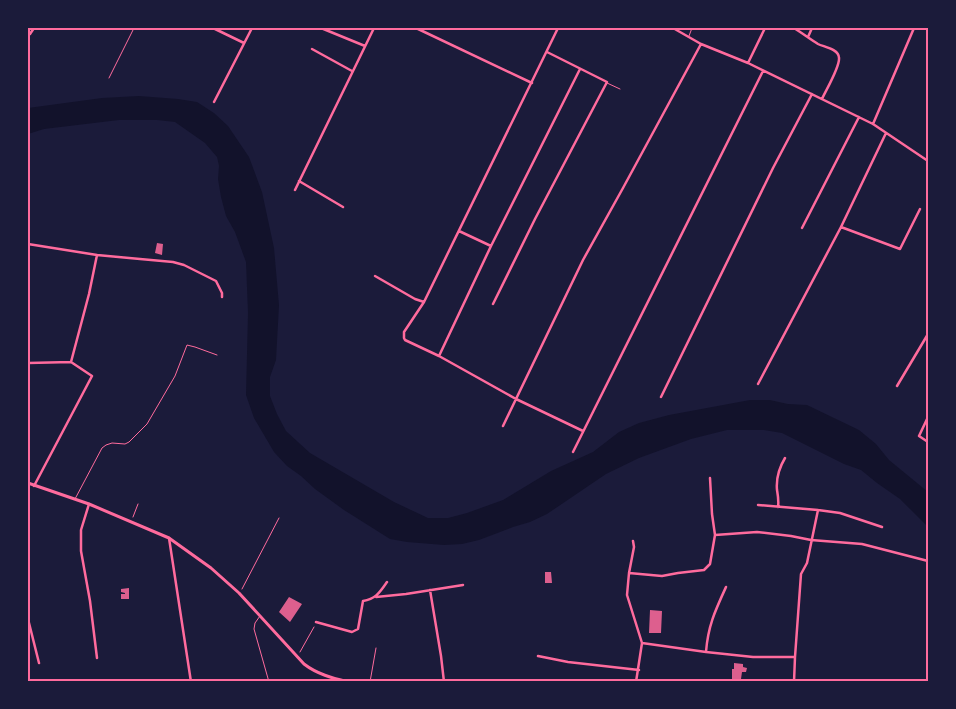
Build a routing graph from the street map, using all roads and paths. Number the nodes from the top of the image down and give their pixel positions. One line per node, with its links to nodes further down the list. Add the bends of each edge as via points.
1 (34, 28): 15 (street)
2 (134, 28): 27 (lane)
3 (213, 28): 18 (street)
4 (252, 28): 18 (street)
5 (321, 28): 20 (street)
6 (374, 28): 20 (street)
7 (416, 28): 29 (street)
8 (558, 28): 22 (street)
9 (673, 28): 16 (street)
10 (692, 28): 16 (lane)
11 (765, 28): 23 (street)
12 (794, 28): 17 (street)
13 (812, 28): 17 (street)
14 (914, 28): 35 (street)
15 (28, 33)
16 (688, 36): 19 (street)
17 (808, 37): 32 (street, via 839,55 840,60)
18 (244, 43): 33 (street)
19 (701, 44): 23 (street); 60 (street, via 583,260)
20 (365, 46): 25 (street)
21 (312, 49): 25 (street)
22 (547, 52): 24 (street); 29 (street)
23 (748, 63): 26 (street)
24 (580, 69): 28 (street); 46 (street)
25 (352, 71): 38 (street)
26 (762, 71): 31 (street); 63 (street)
27 (109, 78)
28 (607, 82): 30 (lane); 51 (street)
29 (532, 83): 44 (street)
30 (620, 89)
31 (812, 94): 32 (street); 59 (street)
32 (822, 99): 34 (street)
33 (214, 102)
34 (859, 117): 35 (street); 43 (street)
35 (873, 124): 36 (street)
36 (886, 133): 37 (street); 42 (street)
37 (928, 161)
38 (300, 181): 39 (street); 40 (street)
39 (295, 190)
40 (343, 207)
41 (920, 209): 42 (street, via 900,249)
42 (840, 227): 57 (street)
43 (802, 228)
44 (459, 231): 46 (street); 50 (street)
45 (28, 244): 47 (street)
46 (491, 246): 54 (street)
47 (97, 254): 49 (street, via 184,265 216,281); 55 (street)
48 (376, 276): 50 (street, via 415,300)
49 (222, 297)
50 (424, 302): 54 (street, via 404,332 404,338)
51 (493, 304)
52 (928, 334): 58 (street)
53 (217, 355): 70 (lane, via 187,345 175,376 147,424 129,442 112,443 102,448)
54 (439, 356): 60 (street)
55 (71, 362): 56 (street); 69 (street, via 92,376)
56 (28, 363)
57 (758, 384)
58 (897, 386)
59 (661, 397)
60 (516, 399): 62 (street); 63 (street)
61 (928, 417): 64 (street, via 919,436)
62 (503, 426)
63 (582, 431): 65 (street)
64 (928, 442)
65 (573, 452)
66 (785, 458): 74 (street, via 777,483)
67 (710, 478): 79 (street)
68 (28, 483): 69 (street)
69 (34, 486): 70 (street)
70 (75, 499): 71 (street)
71 (89, 504): 77 (street); 100 (street, via 81,530 81,551)
72 (138, 504): 77 (path)
73 (758, 505): 74 (street)
74 (778, 507): 75 (street)
75 (818, 510): 78 (street, via 840,513); 81 (street)
76 (279, 518): 89 (path)
77 (131, 522): 80 (street)
78 (882, 527)
79 (715, 535): 81 (street, via 757,532); 84 (street, via 710,564 704,570 662,576)
80 (169, 538): 89 (street); 104 (street)
81 (812, 540): 83 (street, via 862,544); 99 (street, via 801,574)
82 (633, 541): 84 (street)
83 (928, 561)
84 (629, 573): 94 (street, via 627,595)
85 (387, 582): 90 (street)
86 (464, 585): 88 (street)
87 (726, 587): 96 (street, via 711,620)
88 (430, 590): 90 (street); 108 (street)
89 (239, 593): 91 (street)
90 (375, 597): 93 (street, via 363,600 358,629 352,632)
91 (261, 616): 98 (street); 105 (lane, via 254,629)
92 (28, 619): 101 (street)
93 (316, 622): 98 (path)
94 (642, 643): 96 (street); 102 (street)
95 (376, 648): 107 (path)
96 (706, 652): 99 (street)
97 (538, 656): 102 (street)
98 (298, 657): 103 (street, via 310,669)
99 (795, 657): 110 (street)
100 (97, 658)
101 (39, 663)
102 (639, 670): 109 (street)
103 (330, 680): 106 (street)
104 (191, 682)
105 (269, 682)
106 (348, 682)
107 (370, 682)
108 (444, 682)
109 (636, 682)
110 (794, 682)

